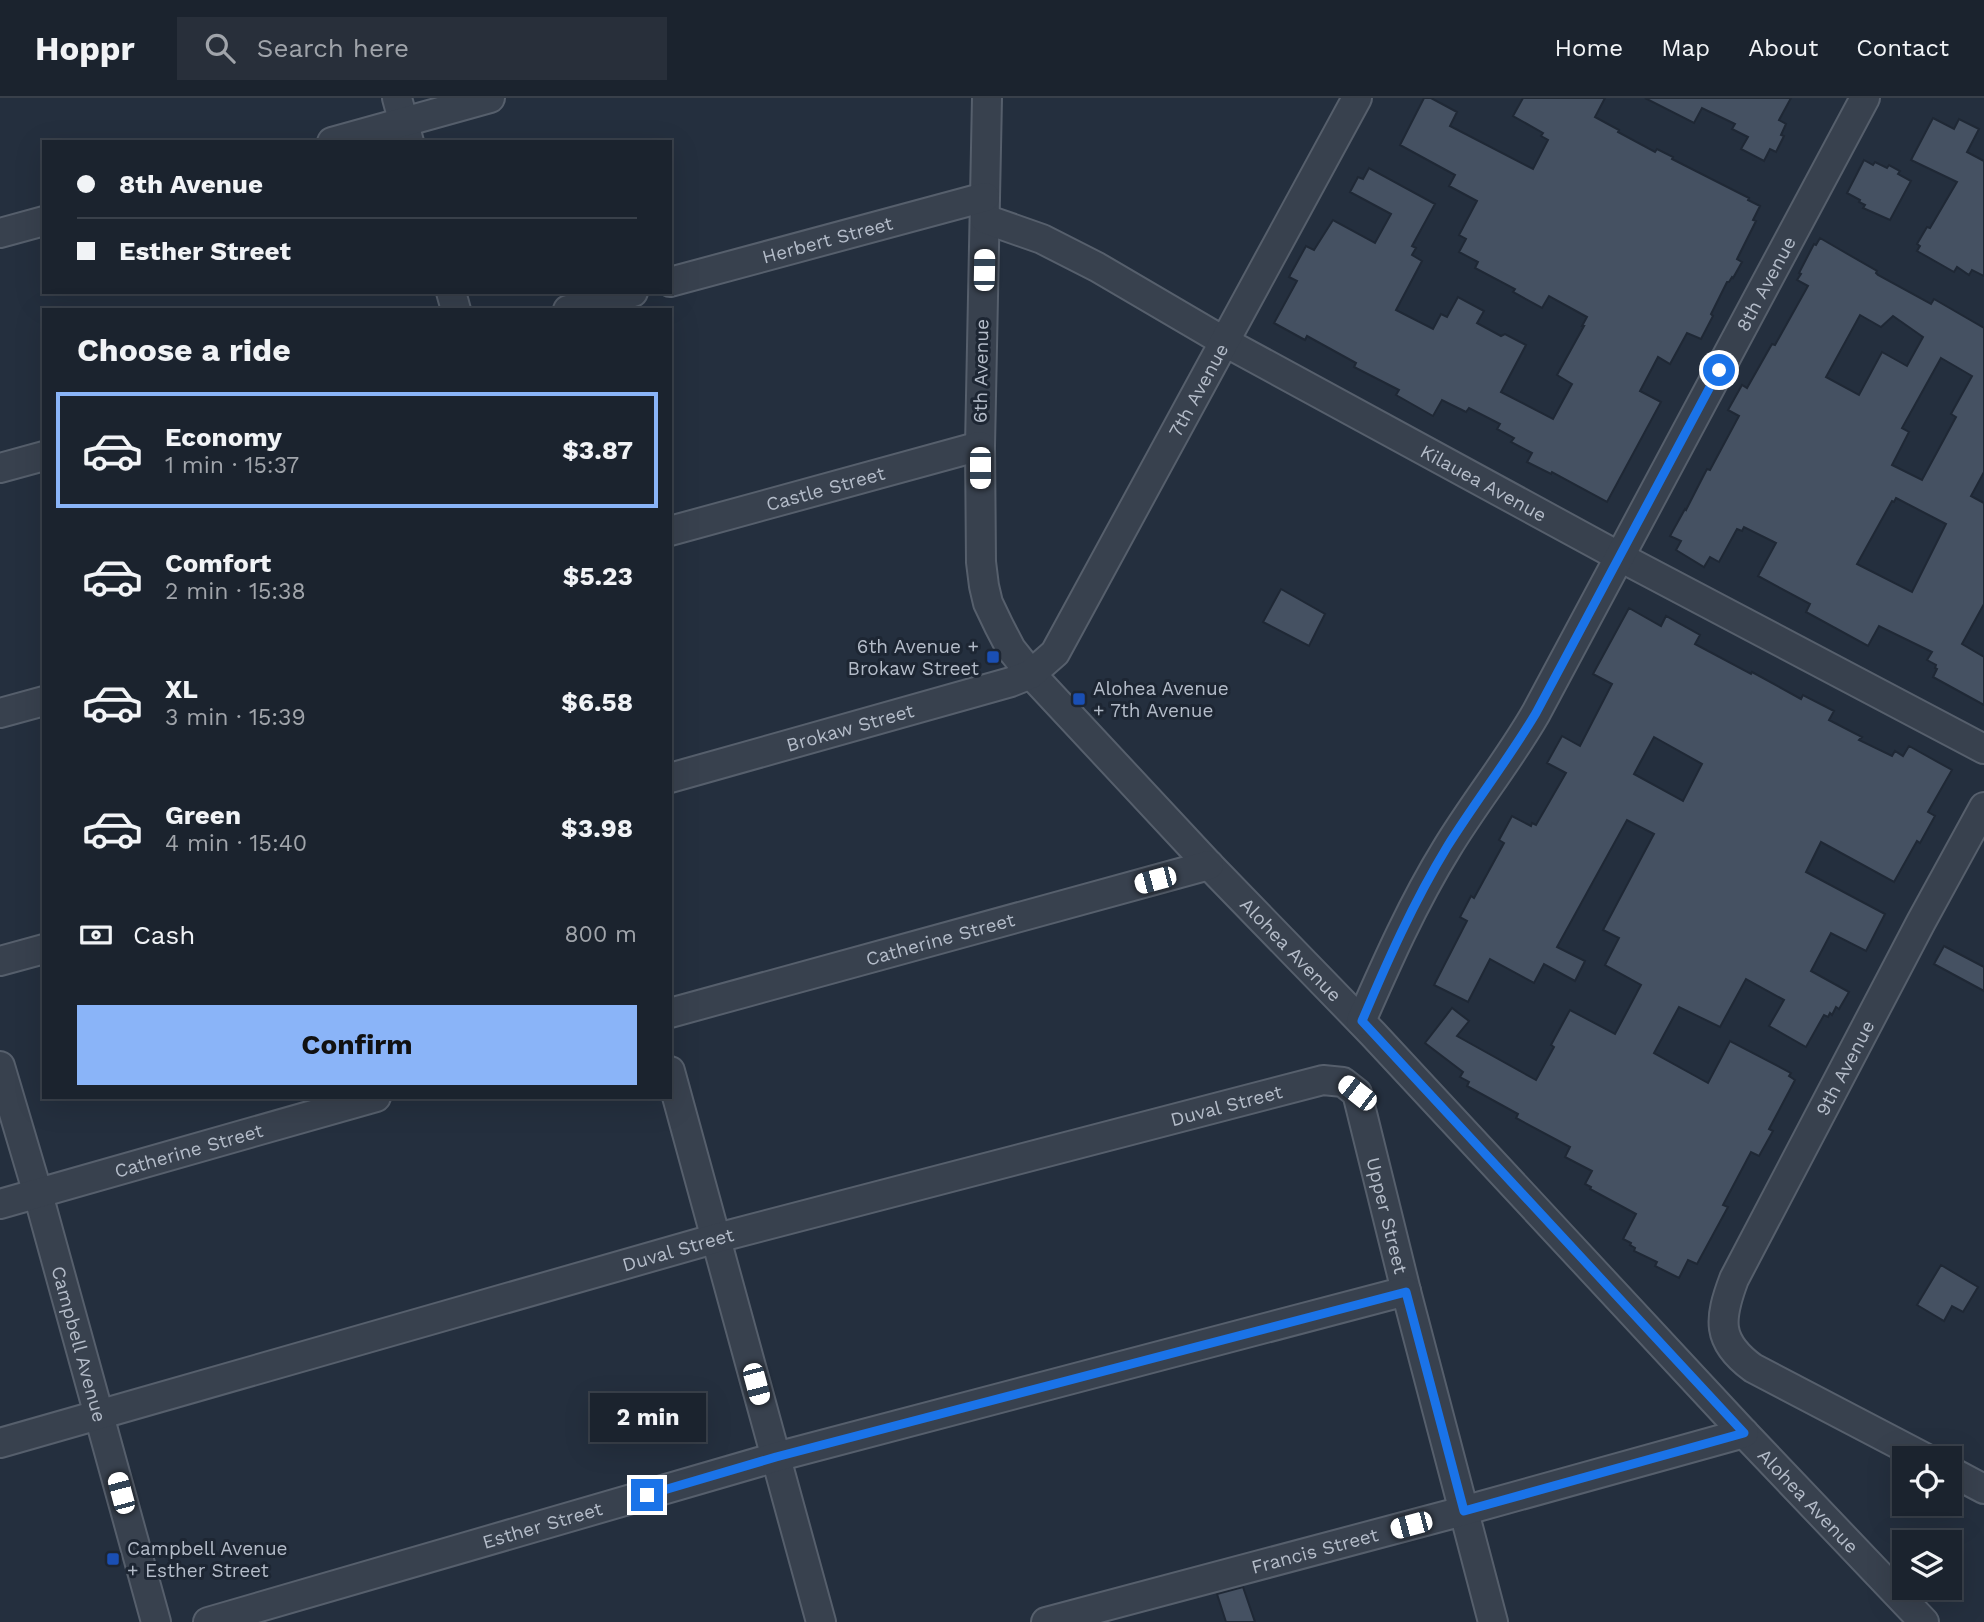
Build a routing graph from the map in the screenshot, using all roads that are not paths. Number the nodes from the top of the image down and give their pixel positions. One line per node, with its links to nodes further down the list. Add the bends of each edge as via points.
1 (491, 98): 5 (street)
2 (987, 98): 7 (street, 6th Avenue)
3 (1357, 98): 13 (street, 7th Avenue)
4 (1865, 98): 18 (street, 8th Avenue)
5 (403, 121): 6 (street)
6 (339, 140)
7 (985, 208): 10 (street, Herbert Street); 13 (street, Kilauea Avenue); 14 (street, 6th Avenue)
8 (42, 222): 9 (street)
9 (0, 233)
10 (672, 282)
11 (626, 294): 12 (street)
12 (575, 308)
13 (1225, 342): 18 (street, Kilauea Avenue); 19 (street, 7th Avenue, via 1055,653)
14 (980, 446): 17 (street, Castle Street); 19 (street, 6th Avenue, via 984,586 1011,649)
15 (42, 457): 16 (street)
16 (0, 468)
17 (672, 530)
18 (1620, 556): 22 (street, Kilauea Avenue); 29 (street, 8th Avenue, via 1523,736 1447,847 1398,938)
19 (1031, 674): 23 (street, Brokaw Street); 25 (street, Alohea Avenue)
20 (42, 702): 21 (street)
21 (0, 713)
22 (1984, 750)
23 (672, 777)
24 (1984, 807): 41 (street, 9th Avenue, via 1734,1279 1722,1316 1730,1346 1753,1368)
25 (1209, 865): 28 (street, Catherine Street); 29 (street, Alohea Avenue)
26 (42, 949): 27 (street)
27 (0, 961)
28 (672, 1012)
29 (1362, 1021): 39 (street, Alohea Avenue)
30 (0, 1066): 34 (street, Campbell Avenue)
31 (672, 1078): 36 (street)
32 (1357, 1093): 36 (street, Duval Street, via 1343,1082 1323,1080); 37 (street, Upper Street)
33 (369, 1099): 34 (street, Catherine Street)
34 (38, 1194): 35 (street, Catherine Street); 38 (street, Campbell Avenue)
35 (0, 1204)
36 (717, 1238): 38 (street, Duval Street); 42 (street)
37 (1406, 1292): 42 (street, Esther Street); 45 (street, Upper Street)
38 (99, 1415): 40 (street, Duval Street); 46 (street, Campbell Avenue)
39 (1744, 1433): 45 (street, Francis Street); 51 (street, Alohea Avenue)
40 (0, 1443)
41 (1902, 1446)
42 (776, 1457): 47 (street, Esther Street); 48 (street)
43 (1962, 1477): 44 (street)
44 (1984, 1489)
45 (1464, 1511): 49 (street, Francis Street); 50 (street, Upper Street)
46 (156, 1622)
47 (208, 1622)
48 (821, 1622)
49 (1046, 1622)
50 (1493, 1622)
51 (1921, 1622)

